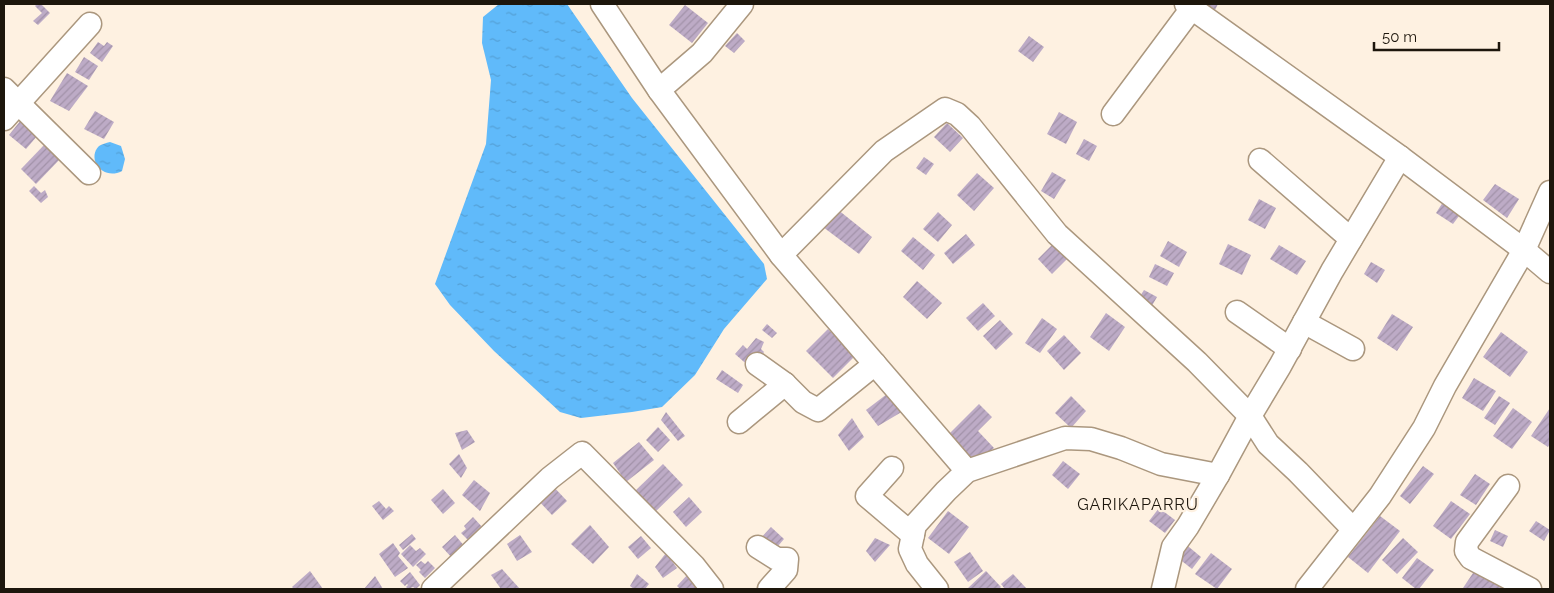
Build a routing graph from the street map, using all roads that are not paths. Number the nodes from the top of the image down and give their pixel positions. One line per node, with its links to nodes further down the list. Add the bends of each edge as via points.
1 (602, 4): 5 (street)
2 (742, 4): 5 (street, via 702,53)
3 (1189, 6): 7 (street); 8 (street)
4 (90, 24): 6 (street)
5 (659, 90): 14 (street)
6 (9, 103): 10 (street)
7 (1113, 114)
8 (1400, 157): 12 (street); 13 (street)
9 (1260, 160): 12 (street)
10 (89, 173)
11 (1550, 192): 13 (street)
12 (1351, 239): 17 (street)
13 (1524, 250): 15 (street); 29 (street, via 1424,428 1380,496)
14 (781, 255): 21 (street); 23 (street, via 884,151 944,109 958,114 970,126 1057,234 1197,362)
15 (1550, 272)
16 (1237, 312): 18 (street)
17 (1304, 322): 18 (street); 19 (street)
18 (1290, 349): 23 (street)
19 (1353, 349)
20 (756, 364): 22 (street)
21 (875, 364): 22 (street, via 818,410 803,402); 26 (street)
22 (785, 384): 24 (street)
23 (1250, 416): 27 (street); 29 (street, via 1268,444)
24 (739, 422)
25 (892, 468): 30 (street, via 867,496)
26 (967, 471): 27 (street, via 1064,438 1091,439 1161,464); 30 (street, via 915,525)
27 (1218, 475): 36 (street, via 1173,547)
28 (1508, 486): 38 (street, via 1467,542 1466,551 1471,558)
29 (1354, 528): 37 (street)
30 (912, 535): 35 (street, via 910,549 917,564)
31 (758, 547): 34 (street, via 777,559 788,559 786,570)
32 (433, 589): 33 (street, via 550,478 582,453 694,566)
33 (712, 589)
34 (769, 589)
35 (937, 589)
36 (1163, 589)
37 (1307, 589)
38 (1530, 589)

